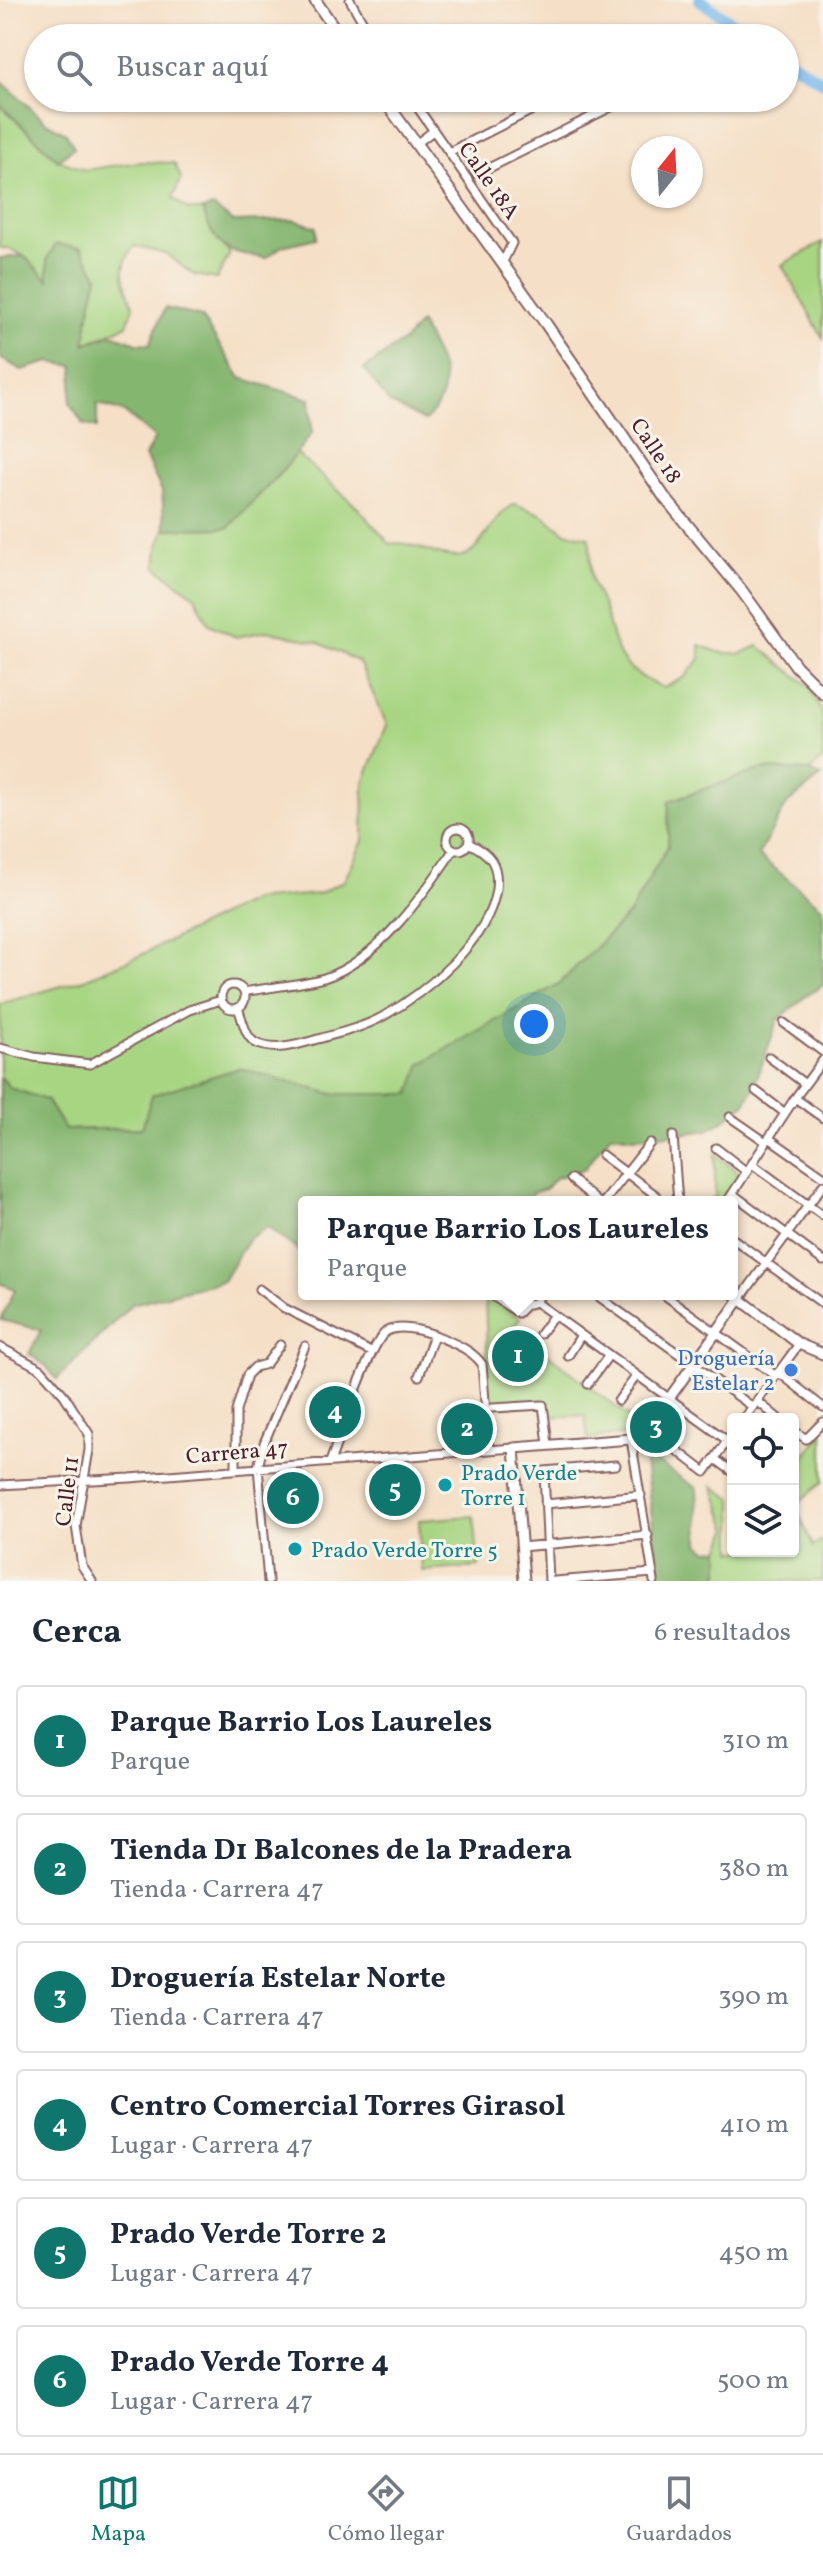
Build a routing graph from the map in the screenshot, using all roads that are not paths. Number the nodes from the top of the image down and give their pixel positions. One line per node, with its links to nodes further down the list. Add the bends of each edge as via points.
1 (315, 0): 3 (main road)
2 (350, 0): 4 (street)
3 (331, 24)
4 (364, 24)
5 (393, 112): 10 (main road, Calle 18)
6 (420, 112): 9 (street, Calle 18A)
7 (528, 112): 11 (street)
8 (595, 112): 11 (street, via 477,174)
9 (433, 131): 10 (street); 12 (street, Calle 18A)
10 (416, 144): 14 (main road, Calle 18)
11 (462, 145): 12 (street)
12 (449, 152): 13 (street, Calle 18A)
13 (503, 230): 14 (street); 15 (street, Calle 18A, via 512,243)
14 (486, 241): 15 (main road, Calle 18)
15 (502, 264): 16 (main road, Calle 18, via 665,498)
16 (823, 693)
17 (468, 843): 18 (street); 18 (street, via 466,833 453,830 447,841); 21 (street, via 494,860 497,876 489,916 449,968 399,1007 343,1033 280,1047 258,1044 248,1036)
18 (454, 849): 19 (street, via 378,944 354,964 323,978)
19 (244, 992): 20 (street, via 229,985); 21 (street)
20 (221, 1000): 21 (street, via 230,1009); 23 (street, via 189,1010 90,1064)
21 (238, 1008)
22 (784, 1023): 24 (street)
23 (0, 1048)
24 (823, 1052)
25 (769, 1057): 27 (street)
26 (823, 1060): 27 (street)
27 (805, 1084): 29 (street)
28 (756, 1091): 30 (street)
29 (795, 1098): 30 (street); 32 (street)
30 (785, 1113): 34 (street)
31 (730, 1117): 34 (street)
32 (823, 1118)
33 (673, 1136): 48 (street)
34 (767, 1140): 38 (street); 41 (street)
35 (650, 1143): 40 (street)
36 (716, 1148): 39 (street)
37 (602, 1155): 40 (street)
38 (752, 1164): 39 (street); 51 (street)
39 (747, 1172): 44 (street)
40 (628, 1174): 46 (street); 47 (street)
41 (823, 1176)
42 (571, 1179): 45 (street)
43 (823, 1185): 51 (street)
44 (733, 1194): 49 (street)
45 (593, 1196)
46 (607, 1196)
47 (657, 1196)
48 (678, 1196)
49 (736, 1196)
50 (738, 1198): 53 (street)
51 (809, 1205): 52 (street); 53 (street)
52 (823, 1216)
53 (788, 1234): 55 (street); 56 (street)
54 (738, 1242): 56 (street)
55 (823, 1261)
56 (768, 1263): 58 (street); 65 (street)
57 (259, 1289): 75 (street, via 284,1308)
58 (738, 1295)
59 (738, 1298): 72 (street)
60 (499, 1300): 64 (street, via 518,1313)
61 (603, 1300): 79 (street)
62 (671, 1300): 67 (street)
63 (734, 1300): 67 (street)
64 (536, 1302): 66 (street)
65 (823, 1304)
66 (554, 1315): 68 (street); 70 (street)
67 (716, 1332): 79 (street); 80 (street)
68 (540, 1334)
69 (434, 1335): 75 (street, via 390,1329); 82 (street); 101 (street, via 474,1353 482,1364)
70 (581, 1335): 77 (street); 78 (street)
71 (0, 1344): 110 (street, Calle 11, via 41,1369 89,1434)
72 (799, 1344): 76 (street); 80 (street)
73 (280, 1345): 108 (street, via 266,1364 247,1375 236,1411)
74 (305, 1346): 107 (street)
75 (371, 1352): 105 (street)
76 (823, 1354)
77 (609, 1355): 81 (street); 83 (street)
78 (568, 1356)
79 (693, 1364): 84 (street); 86 (street)
80 (777, 1374): 86 (street); 87 (street)
81 (637, 1375): 84 (street); 85 (street)
82 (419, 1376)
83 (588, 1384)
84 (669, 1398): 92 (street); 94 (street)
85 (618, 1401)
86 (755, 1404): 89 (street); 90 (street)
87 (823, 1407)
88 (492, 1408): 98 (street, via 543,1405)
89 (748, 1413)
90 (769, 1413)
91 (823, 1422): 93 (street, via 806,1439)
92 (648, 1428): 95 (street); 104 (street, via 705,1472)
93 (799, 1434)
94 (727, 1435)
95 (631, 1439): 98 (street, Carrera 47); 112 (street)
96 (727, 1441): 104 (street)
97 (459, 1442): 102 (street)
98 (548, 1444): 100 (street, Carrera 47)
99 (387, 1445): 103 (street)
100 (514, 1448): 101 (street, Carrera 47); 116 (street)
101 (489, 1450): 102 (street, Carrera 47)
102 (456, 1452): 103 (street, Carrera 47)
103 (383, 1458): 105 (street, Carrera 47)
104 (715, 1459): 109 (street)
105 (330, 1462): 107 (street, Carrera 47)
106 (616, 1465): 113 (street, via 546,1470)
107 (258, 1467): 108 (street, Carrera 47); 119 (street)
108 (236, 1468): 110 (street, Carrera 47)
109 (727, 1468)
110 (85, 1481): 111 (street, Carrera 47); 118 (street, Calle 11, via 76,1526 82,1566)
111 (0, 1485)
112 (641, 1495): 113 (street); 114 (street)
113 (545, 1504): 115 (street)
114 (648, 1535): 115 (street); 117 (street)
115 (547, 1545): 116 (street); 121 (street)
116 (521, 1547): 120 (street)
117 (653, 1577): 121 (street)
118 (92, 1581)
119 (268, 1581)
120 (524, 1581)
121 (552, 1581)

